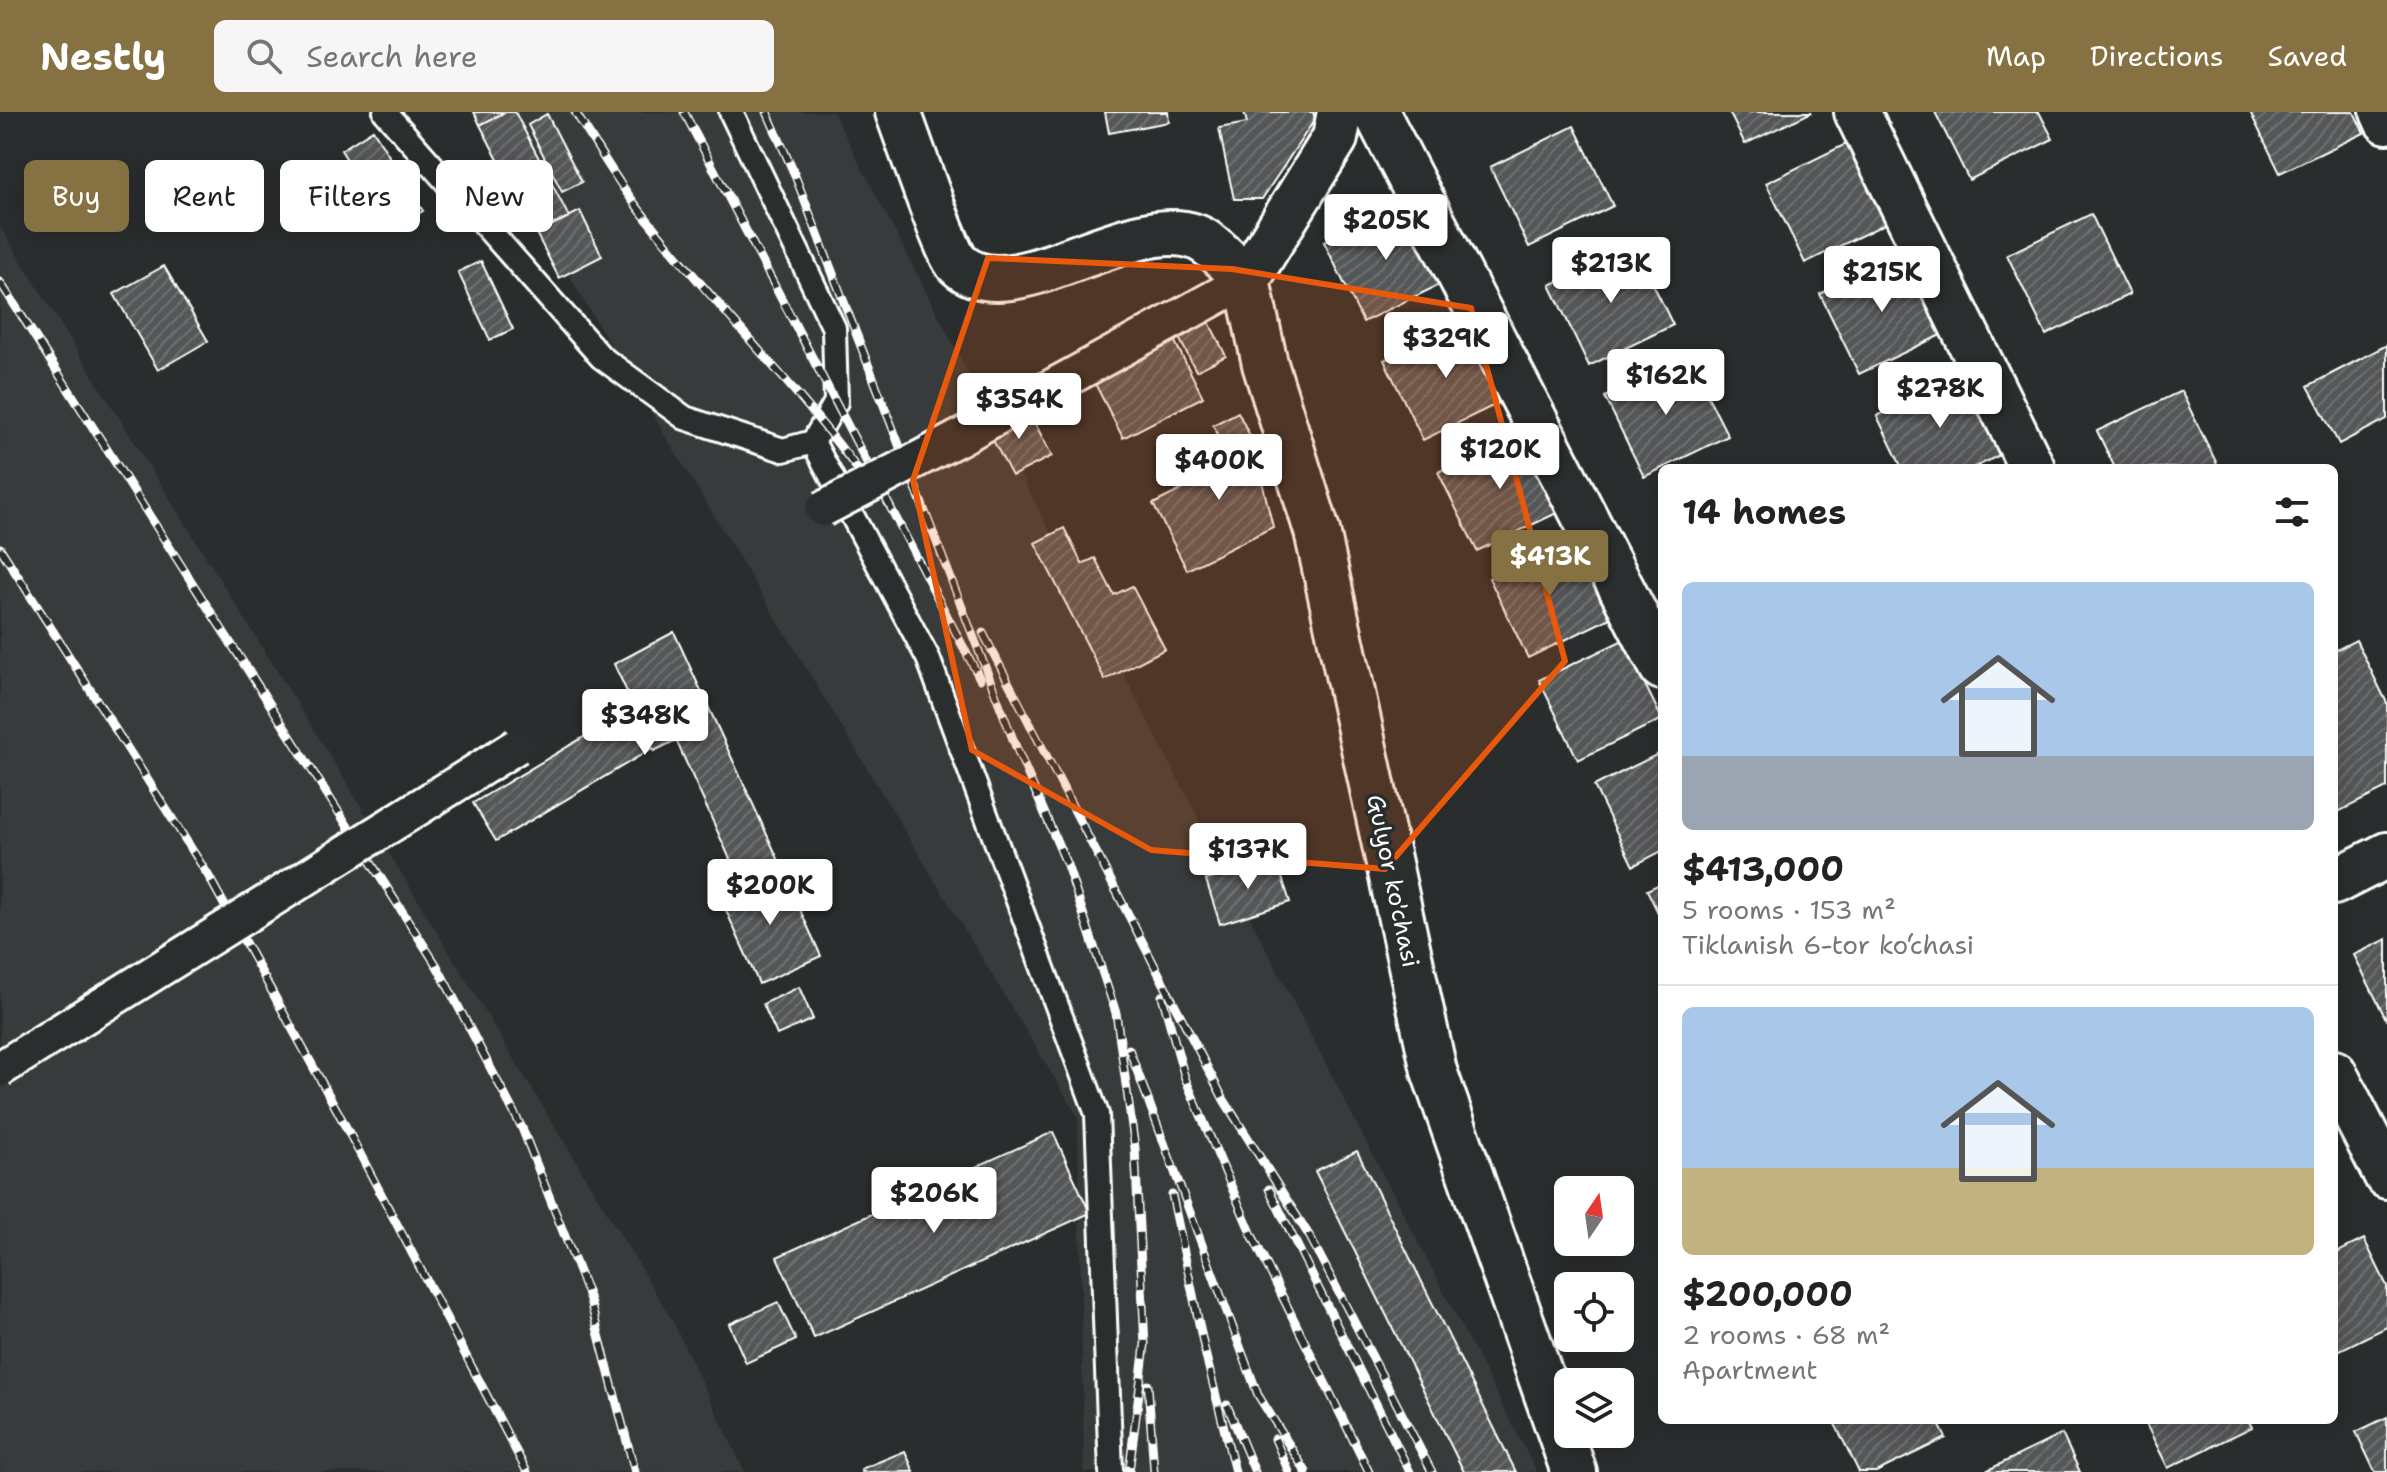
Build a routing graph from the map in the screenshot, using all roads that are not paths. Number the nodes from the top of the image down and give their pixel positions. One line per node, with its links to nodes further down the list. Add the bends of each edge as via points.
1 (385, 112): 10 (lane, via 601,357 685,418 783,450)
2 (731, 112): 10 (lane, via 834,328 836,402)
3 (898, 112): 9 (street, via 956,263 980,279 1008,278 1135,238 1174,232 1200,238)
4 (1340, 112): 9 (street, via 1335,138)
5 (1376, 112): 13 (street)
6 (1857, 112): 11 (street)
7 (2383, 112): 8 (street)
8 (2387, 121)
9 (1247, 280): 12 (street, bridge); 21 (street, Gulyor ko'chasi, via 1265,364 1317,531 1434,1071)
10 (813, 442): 20 (lane, via 928,658 1097,1114)
11 (2030, 464)
12 (823, 509)
13 (1658, 659)
14 (517, 746): 17 (street, bridge)
15 (2387, 855): 16 (street)
16 (2338, 880)
17 (0, 1069)
18 (2338, 1081): 19 (street)
19 (2387, 1176)
20 (1111, 1472)
21 (1574, 1472)

